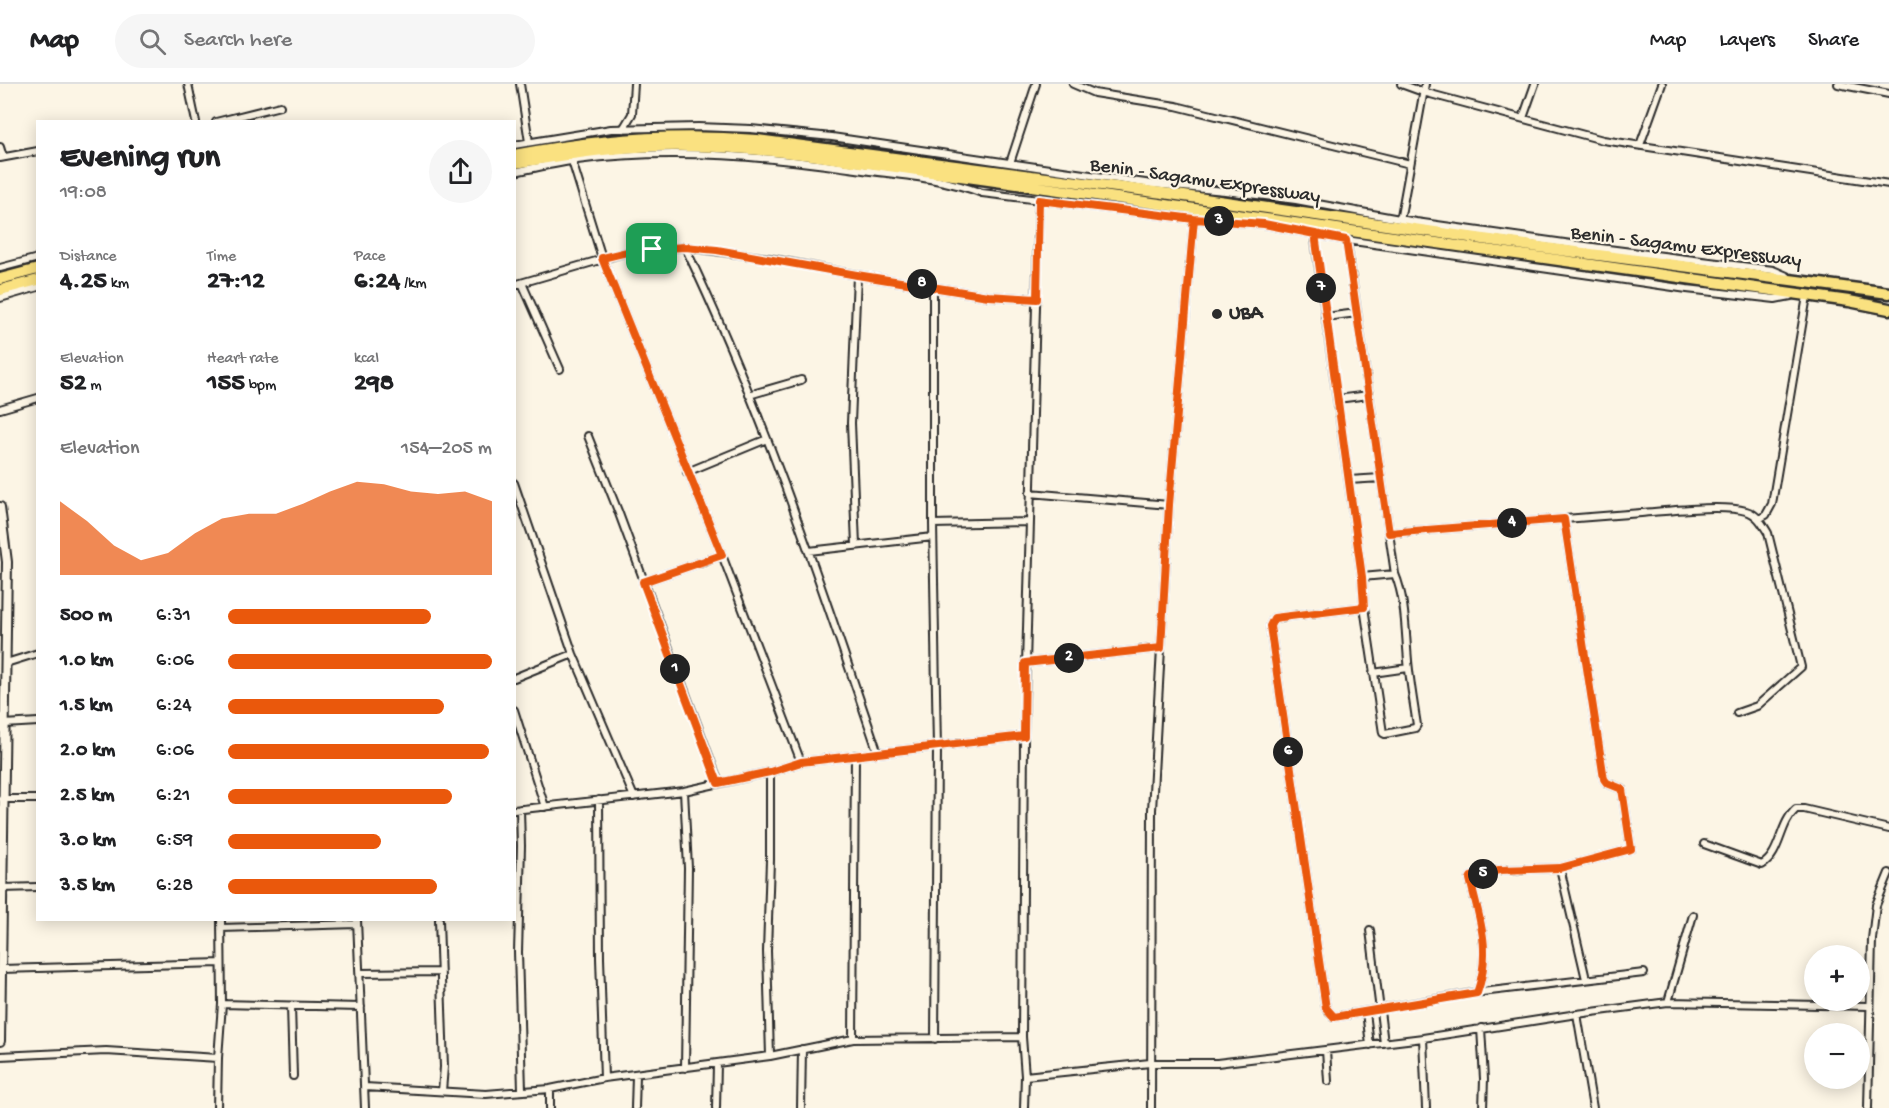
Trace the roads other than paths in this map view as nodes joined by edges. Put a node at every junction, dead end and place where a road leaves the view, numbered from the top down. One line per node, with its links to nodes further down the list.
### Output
1 (188, 84): 15 (street)
2 (520, 84): 18 (street)
3 (634, 84): 17 (street)
4 (1036, 84): 28 (street)
5 (1073, 84): 29 (street)
6 (1401, 84): 11 (street)
7 (1425, 84): 11 (street)
8 (1535, 84): 14 (street)
9 (1662, 84): 20 (street)
10 (1838, 84): 12 (street)
11 (1423, 92): 14 (street); 29 (street)
12 (1889, 94)
13 (280, 106): 16 (street)
14 (1523, 118): 20 (street)
15 (196, 120)
16 (224, 120)
17 (623, 129): 18 (street); 23 (street)
18 (529, 142): 19 (street)
19 (516, 145)
20 (1640, 145): 31 (street)
21 (0, 147): 25 (street)
22 (36, 151): 25 (street)
23 (915, 154): 24 (highway, Benin - Sagamu Expressway); 28 (street); 34 (highway, Benin - Sagamu Expressway)
24 (516, 155)
25 (2, 157)
26 (572, 161): 30 (street); 32 (street); 38 (street)
27 (516, 163): 35 (highway)
28 (1010, 163): 34 (street)
29 (1410, 164): 34 (street)
30 (516, 172)
31 (1889, 183)
32 (1039, 200): 33 (street); 52 (street)
33 (1194, 219): 35 (street); 70 (street)
34 (1400, 223): 49 (highway, Benin - Sagamu Expressway)
35 (1314, 230): 36 (highway); 55 (street)
36 (1346, 235): 50 (highway); 54 (street)
37 (685, 247): 38 (street); 42 (street); 58 (street)
38 (602, 258): 45 (street); 65 (street)
39 (36, 259): 40 (street)
40 (0, 268)
41 (36, 269): 43 (highway)
42 (857, 275): 46 (street); 78 (street)
43 (0, 279)
44 (36, 281): 48 (highway)
45 (518, 284): 56 (street)
46 (933, 286): 52 (street); 75 (street)
47 (36, 288): 51 (street)
48 (0, 290)
49 (1889, 293)
50 (1802, 295): 53 (highway); 73 (street)
51 (0, 298)
52 (1037, 299): 69 (street)
53 (1889, 309)
54 (1357, 313): 55 (street); 59 (street)
55 (1325, 317): 61 (street)
56 (560, 369)
57 (801, 380): 58 (street)
58 (750, 395): 64 (street)
59 (1369, 395): 61 (street); 66 (street)
60 (36, 399): 62 (street)
61 (1337, 399): 67 (street)
62 (0, 409)
63 (588, 436): 83 (street)
64 (767, 439): 65 (street); 79 (street)
65 (687, 472): 80 (street)
66 (1381, 478): 67 (street); 76 (street)
67 (1349, 480): 82 (street)
68 (516, 489): 87 (street)
69 (1030, 493): 70 (street); 74 (street)
70 (1169, 505): 85 (street)
71 (0, 507): 88 (street)
72 (1564, 519): 73 (street); 76 (street); 114 (street)
73 (1759, 519): 93 (street)
74 (1029, 522): 75 (street); 89 (street)
75 (933, 524): 77 (street)
76 (1389, 533): 81 (street)
77 (933, 537): 78 (street); 98 (street)
78 (856, 545): 79 (street)
79 (809, 551): 99 (street)
80 (722, 555): 83 (street); 101 (street)
81 (1395, 573): 82 (street); 90 (street)
82 (1362, 577): 84 (street)
83 (643, 582): 103 (street)
84 (1364, 607): 91 (street); 141 (street)
85 (1161, 648): 89 (street); 156 (street)
86 (36, 654): 88 (street)
87 (573, 654): 92 (street); 106 (street)
88 (6, 663): 96 (street)
89 (1025, 663): 97 (street)
90 (1408, 668): 91 (street); 91 (street)
91 (1373, 673)
92 (516, 677)
93 (1737, 713)
94 (516, 717): 110 (street)
95 (36, 722): 96 (street)
96 (4, 724): 104 (street)
97 (1024, 736): 98 (street); 144 (street)
98 (937, 748): 99 (street); 147 (street)
99 (878, 753): 100 (street)
100 (855, 754): 101 (street); 146 (street)
101 (801, 762): 102 (street)
102 (770, 772): 103 (street); 154 (street)
103 (718, 783): 105 (street)
104 (2, 784): 107 (street)
105 (684, 791): 106 (street); 158 (street)
106 (634, 797): 109 (street)
107 (2, 799): 108 (street); 117 (street)
108 (36, 799)
109 (599, 800): 110 (street); 162 (street)
110 (545, 807): 111 (street)
111 (517, 809): 166 (street)
112 (1889, 829): 113 (street)
113 (1704, 844)
114 (1560, 868): 130 (street); 133 (street)
115 (1889, 873): 131 (street)
116 (36, 887): 117 (street)
117 (2, 888): 118 (street)
118 (1, 904): 126 (street)
119 (1693, 915): 134 (street)
120 (221, 921): 123 (street)
121 (439, 921): 127 (street)
122 (357, 922): 123 (street); 128 (street)
123 (221, 928): 125 (street)
124 (1370, 930): 139 (street)
125 (221, 963): 126 (street); 135 (street)
126 (1, 969): 132 (street)
127 (440, 972): 128 (street); 167 (street)
128 (360, 973): 138 (street)
129 (1644, 973): 130 (street)
130 (1586, 979): 133 (street)
131 (1870, 984)
132 (1, 993): 148 (street)
133 (1477, 993): 139 (street)
134 (1668, 1002): 136 (street); 142 (street)
135 (222, 1004): 137 (street); 155 (street)
136 (1804, 1005)
137 (291, 1006): 138 (street); 160 (street)
138 (361, 1007): 164 (street)
139 (1380, 1010): 141 (street); 149 (street)
140 (1869, 1011): 179 (street)
141 (1366, 1012): 150 (street)
142 (1577, 1014): 143 (street); 178 (street)
143 (1481, 1028): 145 (street); 177 (street)
144 (1022, 1037): 147 (street); 161 (street)
145 (1423, 1038): 149 (street); 176 (street)
146 (853, 1039): 147 (street); 151 (street)
147 (935, 1039)
148 (0, 1041)
149 (1384, 1043): 150 (street)
150 (1370, 1045): 152 (street)
151 (802, 1049): 154 (street); 173 (street)
152 (1326, 1050): 156 (street); 163 (street)
153 (0, 1056): 155 (street)
154 (770, 1056): 157 (street)
155 (218, 1058): 168 (street)
156 (1150, 1063): 161 (street); 175 (street)
157 (717, 1064): 158 (street); 172 (street)
158 (685, 1068): 159 (street)
159 (636, 1075): 162 (street); 171 (street)
160 (293, 1076)
161 (1025, 1076): 174 (street)
162 (604, 1078): 165 (street)
163 (1328, 1081)
164 (365, 1087): 167 (street); 169 (street)
165 (550, 1089): 166 (street); 170 (street)
166 (522, 1090): 167 (street)
167 (442, 1091)
168 (217, 1108)
169 (365, 1108)
170 (550, 1108)
171 (636, 1108)
172 (716, 1108)
173 (801, 1108)
174 (1024, 1108)
175 (1151, 1108)
176 (1426, 1108)
177 (1483, 1108)
178 (1593, 1108)
179 (1868, 1108)

